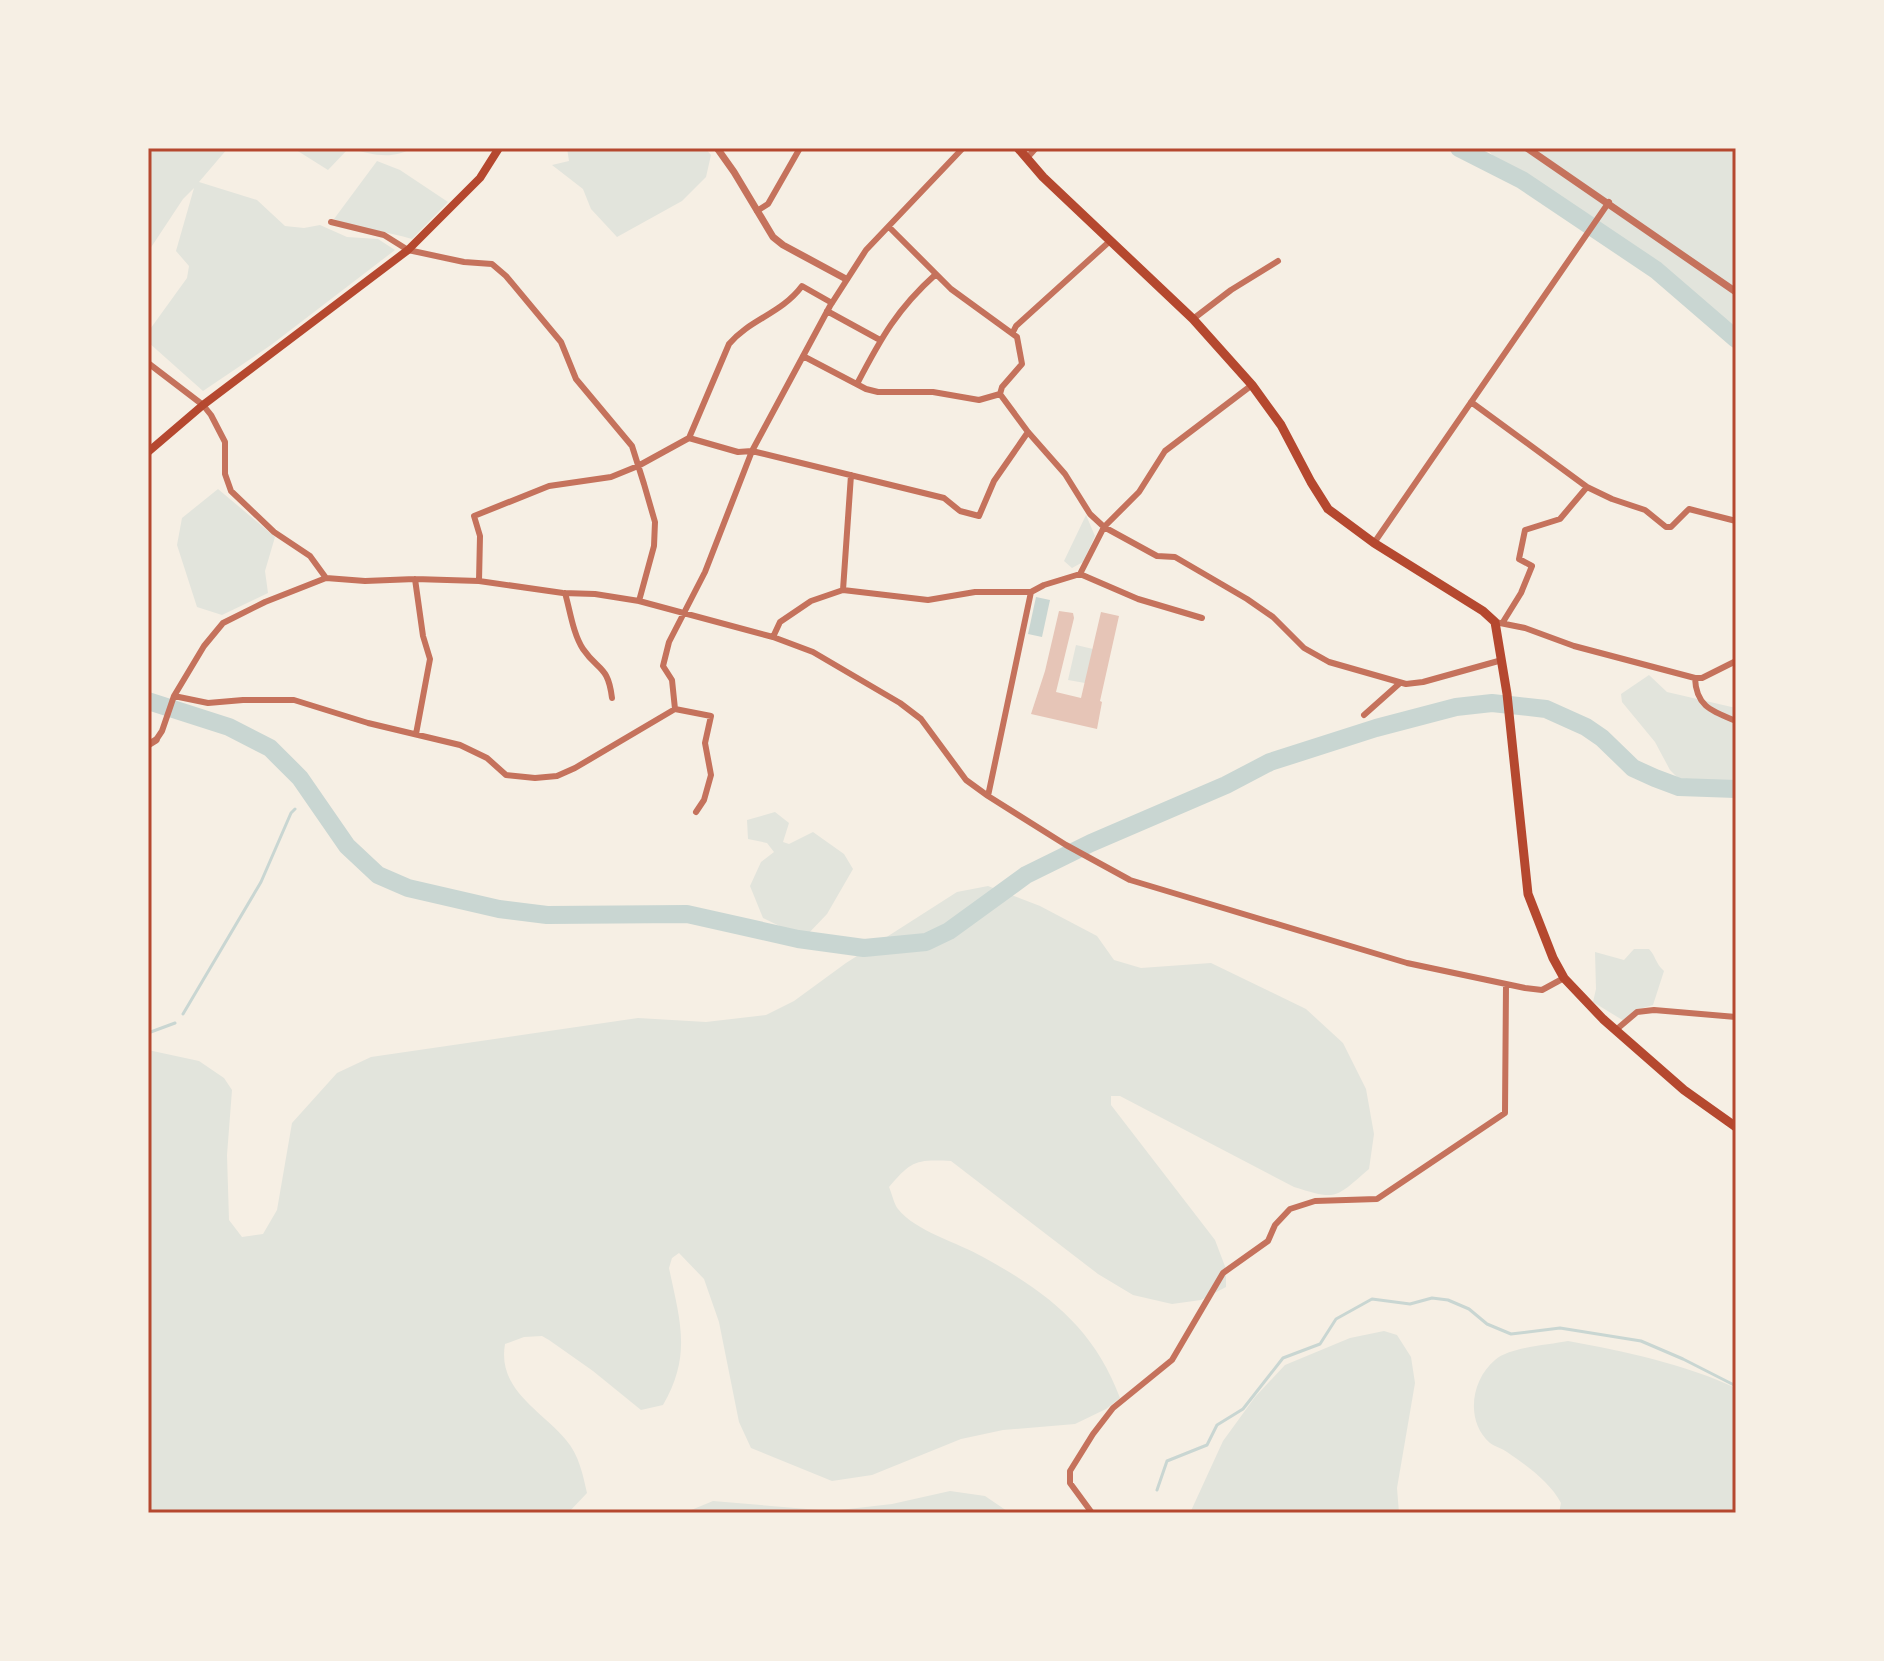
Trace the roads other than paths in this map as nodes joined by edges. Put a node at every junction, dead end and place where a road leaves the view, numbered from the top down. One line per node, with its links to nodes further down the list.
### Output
1 (499, 148): 14 (main road)
2 (717, 148): 10 (street)
3 (800, 148): 10 (street)
4 (963, 148): 12 (street)
5 (1018, 148): 8 (main road)
6 (1036, 148): 8 (street)
7 (1527, 148): 9 (street)
8 (1027, 158): 13 (main road)
9 (1609, 202): 18 (street); 29 (street)
10 (757, 211): 17 (street)
11 (331, 222): 14 (street)
12 (889, 227): 16 (street); 17 (street)
13 (1110, 241): 21 (main road); 22 (street)
14 (408, 250): 30 (main road); 35 (street)
15 (1278, 261): 21 (street)
16 (936, 274): 22 (street); 23 (street)
17 (846, 279): 19 (street)
18 (1736, 292)
19 (832, 303): 20 (street); 32 (street)
20 (827, 311): 23 (street); 24 (street)
21 (1193, 319): 27 (main road)
22 (1013, 332): 28 (street)
23 (880, 340): 26 (street)
24 (803, 356): 26 (street); 33 (street)
25 (148, 363): 30 (street)
26 (857, 384): 28 (street)
27 (1252, 385): 39 (street); 40 (main road)
28 (1000, 394): 31 (street)
29 (1471, 402): 37 (street); 40 (street)
30 (203, 405): 34 (main road); 42 (street)
31 (1028, 432): 36 (street); 39 (street)
32 (689, 438): 33 (street); 35 (street)
33 (752, 451): 36 (street); 49 (street)
34 (148, 452)
35 (638, 466): 44 (street); 48 (street)
36 (851, 475): 45 (street)
37 (1587, 487): 38 (street); 51 (street)
38 (1736, 521)
39 (1104, 527): 41 (street); 56 (street)
40 (1374, 543): 51 (main road)
41 (1080, 574): 46 (street); 50 (street)
42 (326, 578): 43 (street); 57 (street)
43 (415, 579): 44 (street); 62 (street)
44 (479, 581): 47 (street)
45 (843, 590): 46 (street); 52 (street)
46 (1031, 592): 65 (street)
47 (565, 593): 48 (street); 58 (street)
48 (639, 601): 49 (street)
49 (684, 614): 52 (street); 59 (street)
50 (1202, 618)
51 (1499, 622): 53 (main road); 55 (street)
52 (773, 637): 65 (street)
53 (1502, 660): 56 (street); 67 (main road)
54 (1736, 661): 55 (street)
55 (1695, 678): 61 (street)
56 (1400, 683): 60 (street)
57 (174, 698): 62 (street); 63 (street)
58 (612, 698)
59 (675, 709): 62 (street); 66 (street)
60 (1364, 715)
61 (1736, 721)
62 (416, 734)
63 (156, 740): 64 (street)
64 (148, 745)
65 (988, 796): 68 (street)
66 (696, 812)
67 (1564, 978): 68 (street); 70 (main road)
68 (1506, 985): 72 (street)
69 (1736, 1017): 70 (street)
70 (1617, 1029): 71 (main road)
71 (1736, 1127)
72 (1092, 1513)

